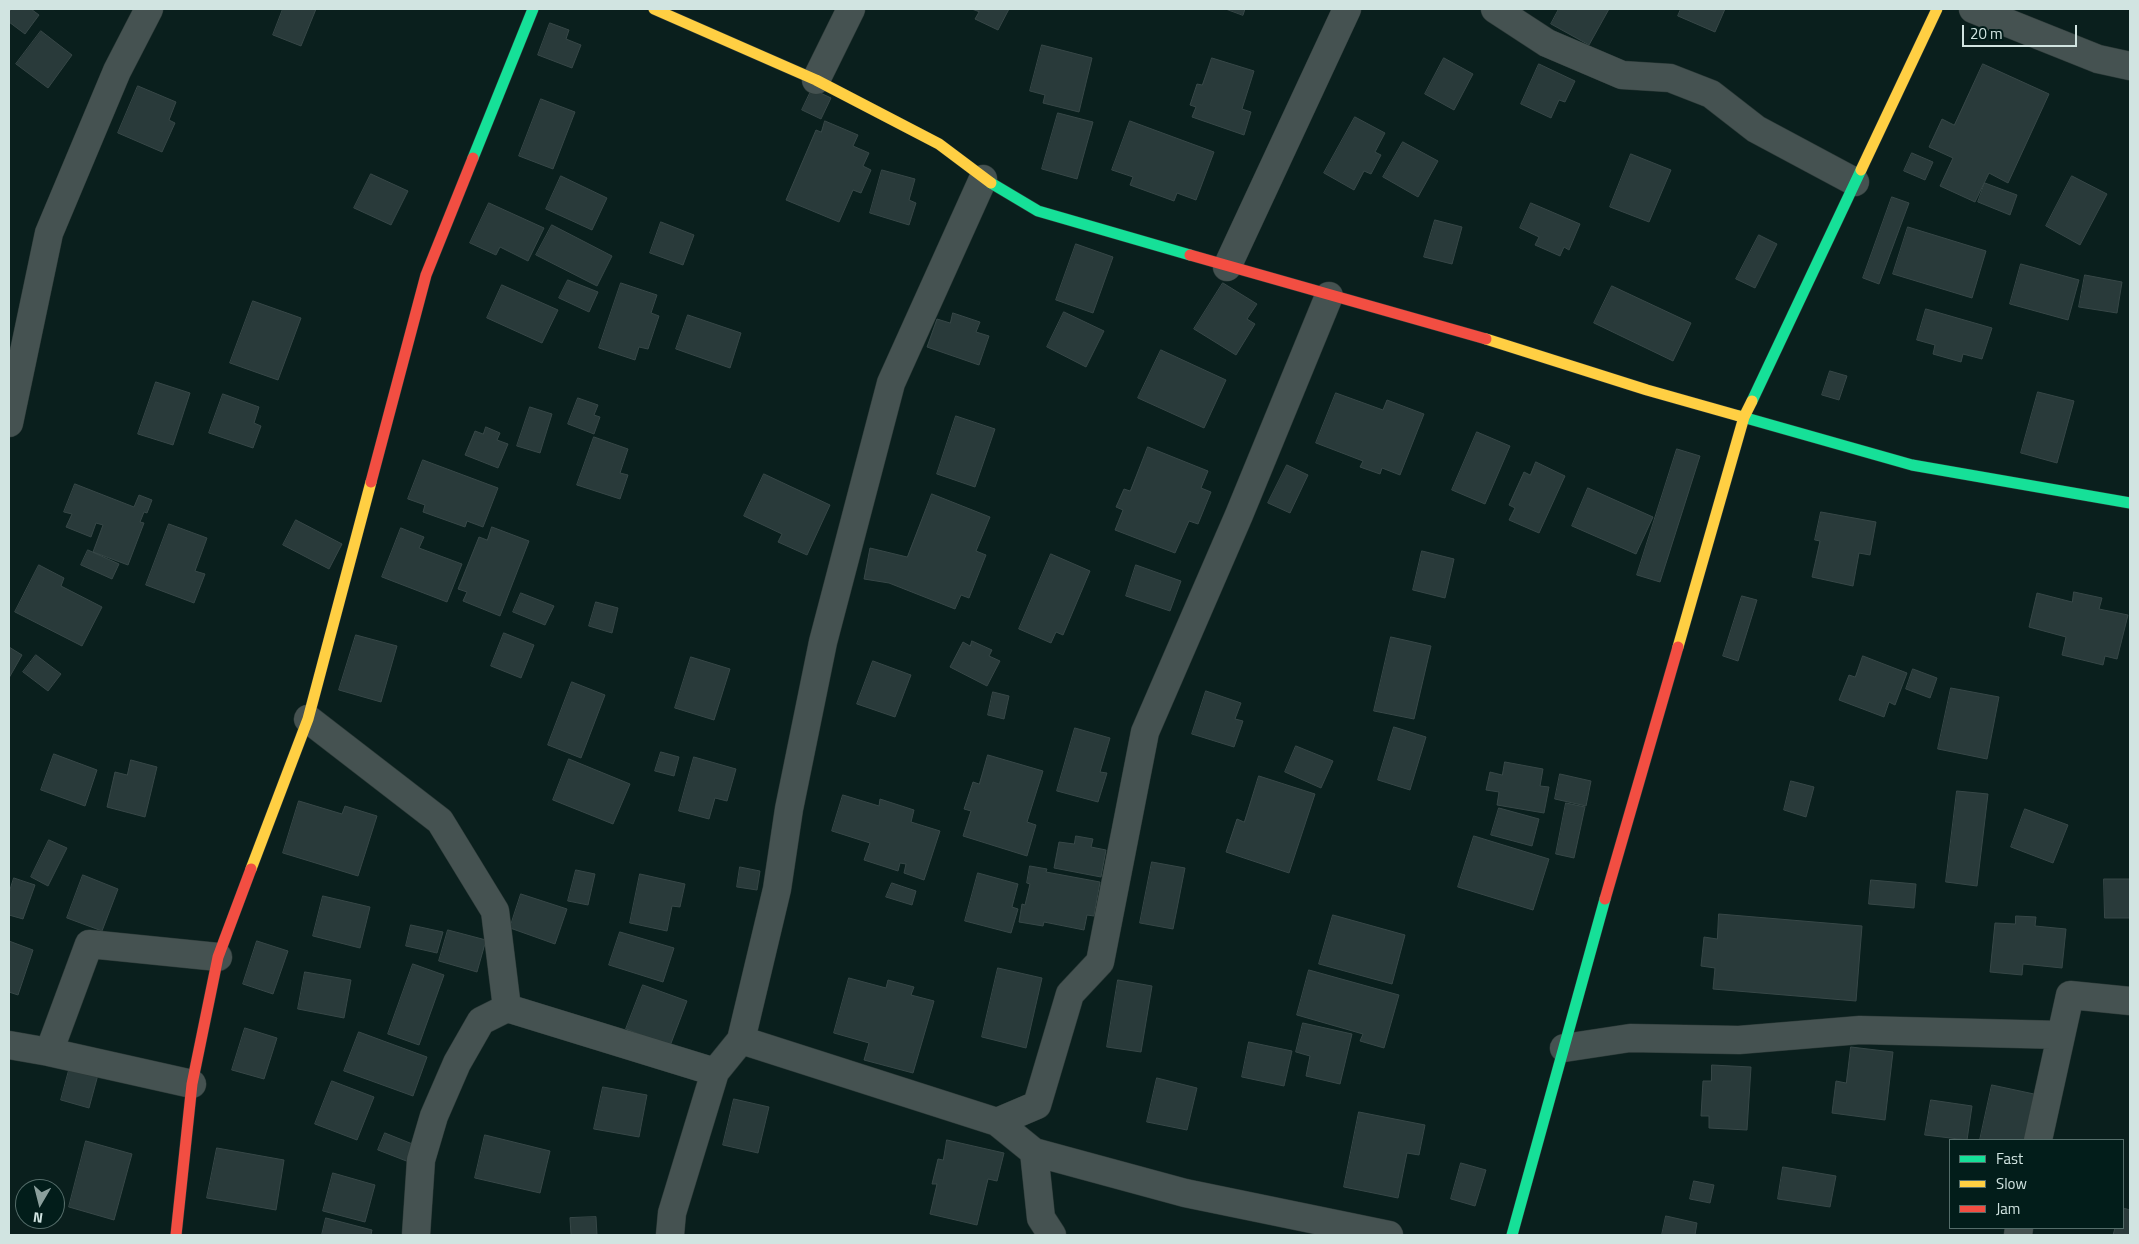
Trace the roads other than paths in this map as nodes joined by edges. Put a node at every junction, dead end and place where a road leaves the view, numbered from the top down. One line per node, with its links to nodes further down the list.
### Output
1 (149, 9): 16 (street)
2 (533, 9): 18 (street)
3 (654, 9): 10 (street)
4 (850, 9): 10 (street)
5 (1348, 9): 13 (street)
6 (1495, 9): 12 (street)
7 (1937, 9): 12 (street)
8 (1973, 9): 9 (street)
9 (2130, 66)
10 (816, 80): 11 (street)
11 (984, 179): 13 (street); 23 (street)
12 (1855, 182): 15 (street)
13 (1227, 267): 14 (street)
14 (1330, 296): 15 (street); 29 (street)
15 (1744, 417): 17 (street); 25 (street)
16 (9, 423)
17 (2130, 504)
18 (308, 719): 19 (street); 21 (street)
19 (218, 957): 26 (street); 28 (street)
20 (2130, 1001): 22 (street)
21 (507, 1008): 27 (street); 33 (street)
22 (2061, 1035): 25 (street); 30 (street)
23 (741, 1040): 27 (street); 29 (street)
24 (9, 1045): 26 (street)
25 (1564, 1048): 37 (street)
26 (49, 1052): 28 (street)
27 (716, 1072): 34 (street)
28 (192, 1084): 32 (street)
29 (997, 1122): 31 (street)
30 (2038, 1139)
31 (1034, 1152): 35 (street); 36 (street)
32 (176, 1235)
33 (416, 1235)
34 (670, 1235)
35 (1052, 1235)
36 (1389, 1235)
37 (1512, 1235)

